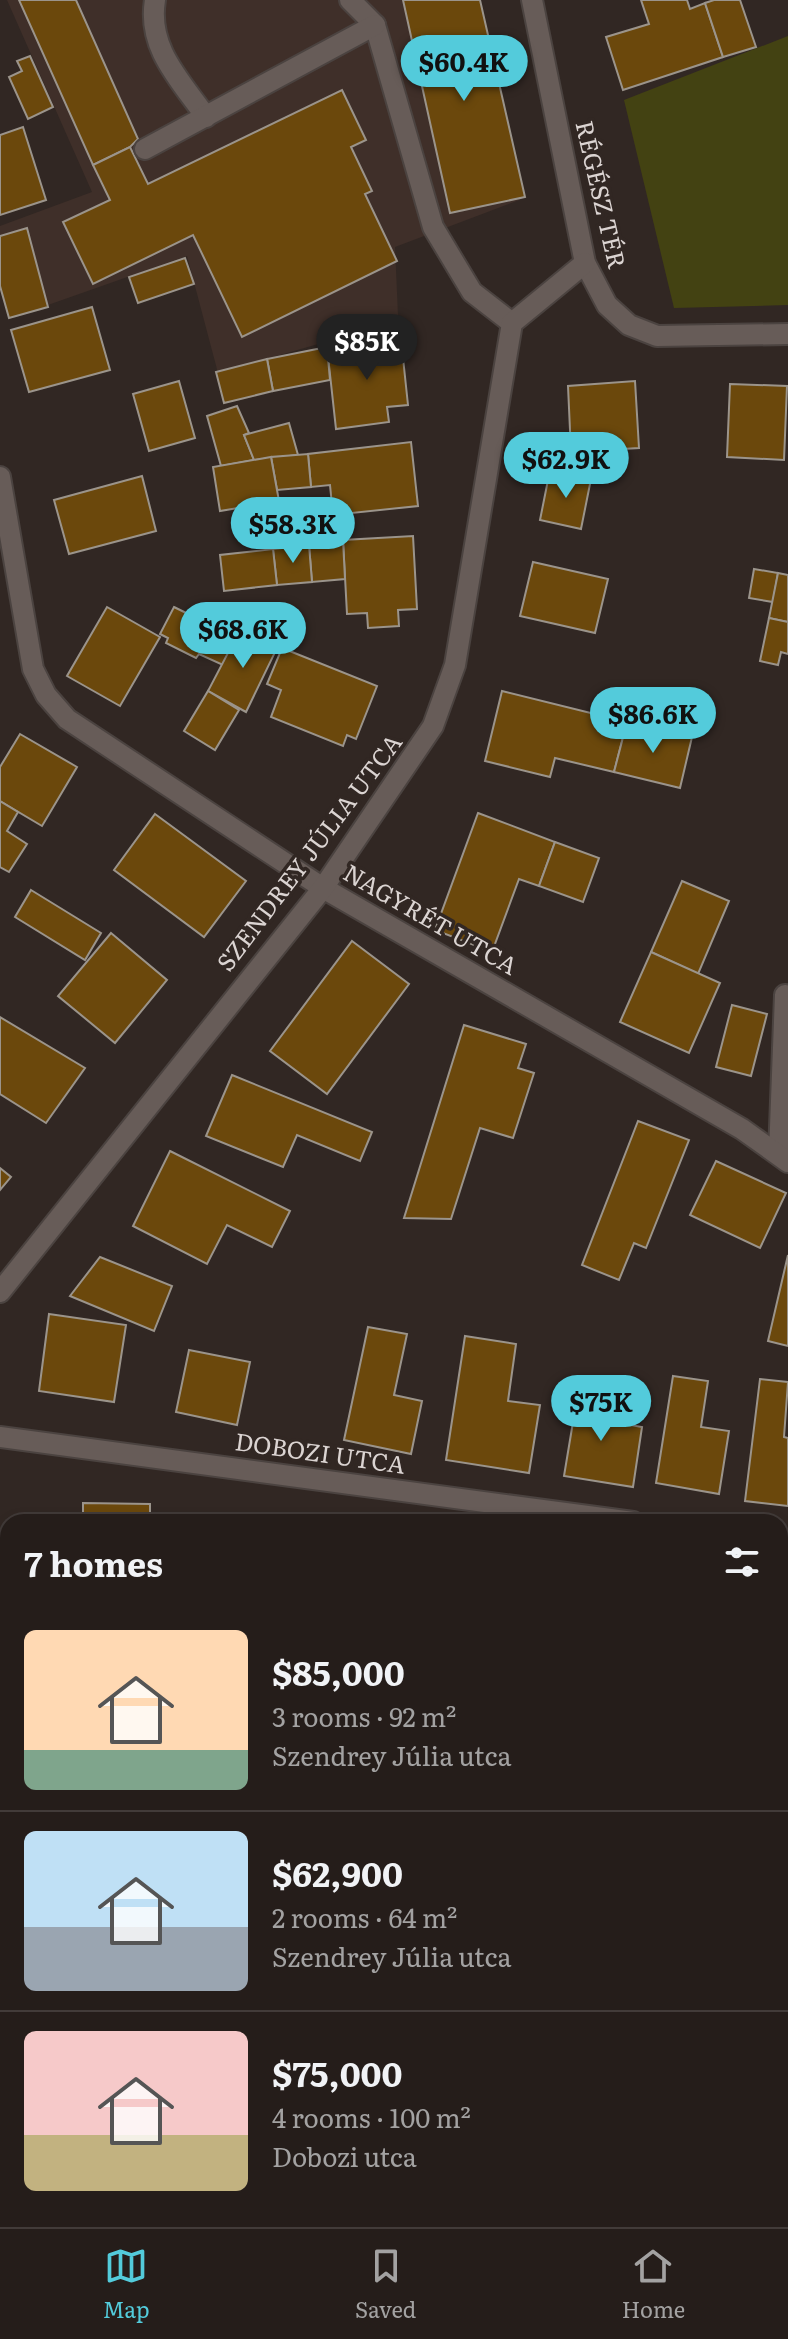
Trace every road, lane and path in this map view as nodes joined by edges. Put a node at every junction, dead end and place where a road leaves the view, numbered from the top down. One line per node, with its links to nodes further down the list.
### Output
1 (155, 0): 5 (street)
2 (350, 0): 4 (street)
3 (532, 0): 7 (street, RÉGÉSZ TÉR)
4 (375, 25): 5 (street); 8 (street)
5 (206, 117): 6 (street)
6 (145, 149)
7 (585, 263): 8 (street); 9 (street, RÉGÉSZ TÉR)
8 (512, 323): 11 (street, SZENDREY JÚLIA UTCA)
9 (788, 334)
10 (0, 477): 11 (street, NAGYRÉT UTCA)
11 (323, 888): 13 (street, NAGYRÉT UTCA); 14 (street, SZENDREY JÚLIA UTCA)
12 (785, 995): 13 (street)
13 (783, 1158)
14 (0, 1292)
15 (0, 1437): 16 (street, DOBOZI UTCA)
16 (573, 1514)

